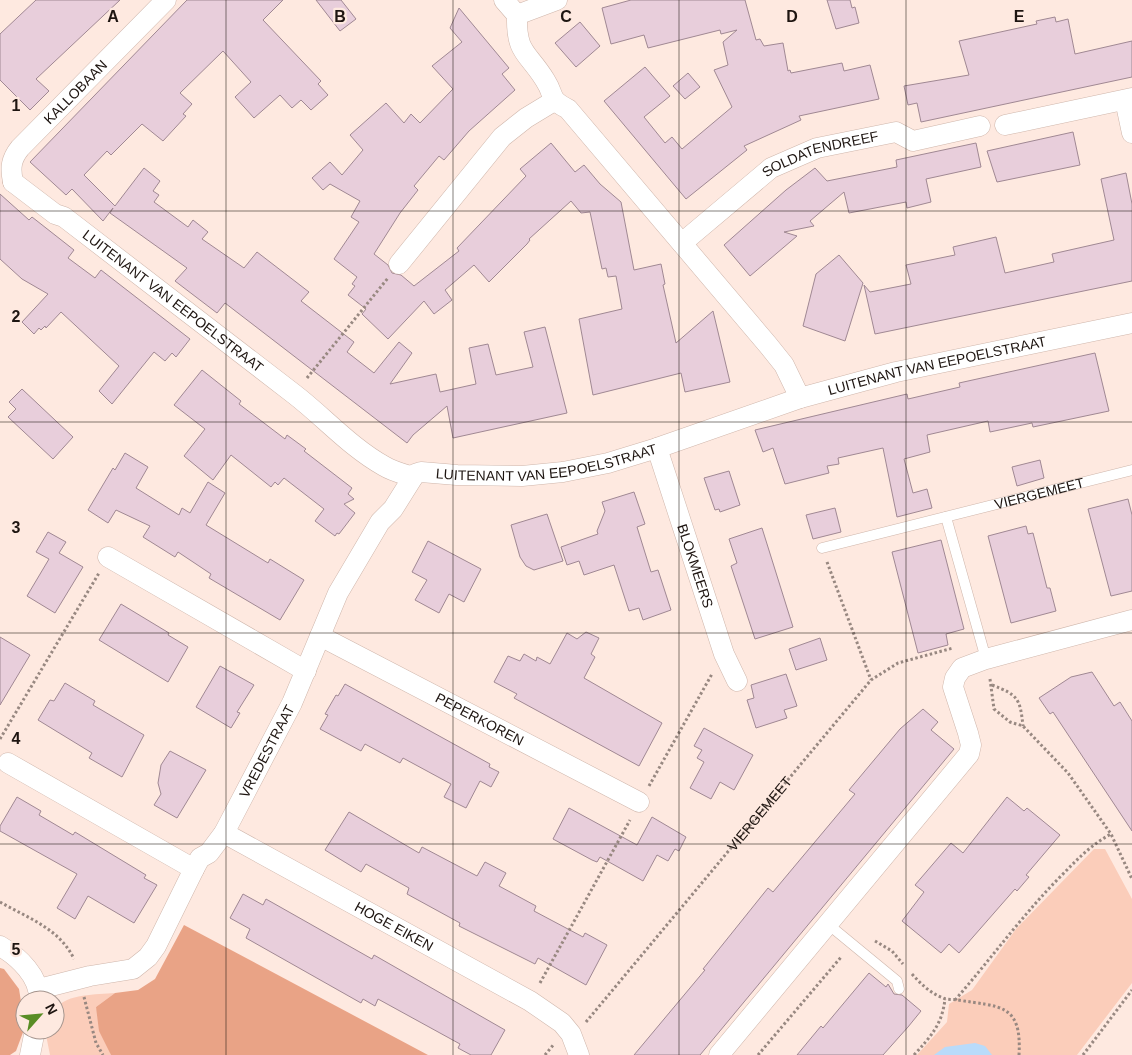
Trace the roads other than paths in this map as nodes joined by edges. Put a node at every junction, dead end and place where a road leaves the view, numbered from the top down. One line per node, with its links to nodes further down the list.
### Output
1 (166, 0): 9 (street, KALLOBAAN)
2 (557, 0): 3 (street)
3 (510, 7): 5 (street)
4 (1128, 99): 6 (street); 8 (street)
5 (554, 102): 10 (street); 11 (street)
6 (1005, 125)
7 (980, 126): 10 (street, SOLDATENDREEF)
8 (1132, 133)
9 (6, 182): 16 (street, LUITENANT VAN EEPOELSTRAAT)
10 (682, 243): 13 (street)
11 (399, 264)
12 (1132, 323): 13 (street, LUITENANT VAN EEPOELSTRAAT)
13 (800, 398): 14 (street, LUITENANT VAN EEPOELSTRAAT)
14 (657, 448): 16 (street, LUITENANT VAN EEPOELSTRAAT); 24 (street, BLOKMEERS)
15 (1132, 470): 17 (lane, VIERGEMEET)
16 (412, 477): 21 (street, VREDESTRAAT)
17 (946, 517): 18 (lane, VIERGEMEET); 22 (lane)
18 (822, 548)
19 (108, 557): 23 (street)
20 (1132, 620): 22 (street)
21 (320, 636): 23 (street, VREDESTRAAT); 26 (street, PEPERKOREN)
22 (983, 650): 29 (street)
23 (306, 671): 27 (street, VREDESTRAAT)
24 (737, 681)
25 (8, 764): 28 (street)
26 (640, 802)
27 (224, 833): 28 (street, VREDESTRAAT); 36 (street, HOGE EIKEN)
28 (194, 869): 33 (street, VREDESTRAAT)
29 (829, 925): 31 (lane); 37 (street)
30 (0, 946): 32 (street)
31 (899, 989)
32 (37, 990)
33 (50, 990)
34 (33, 1040): 35 (street)
35 (30, 1055)
36 (577, 1055)
37 (719, 1055)

